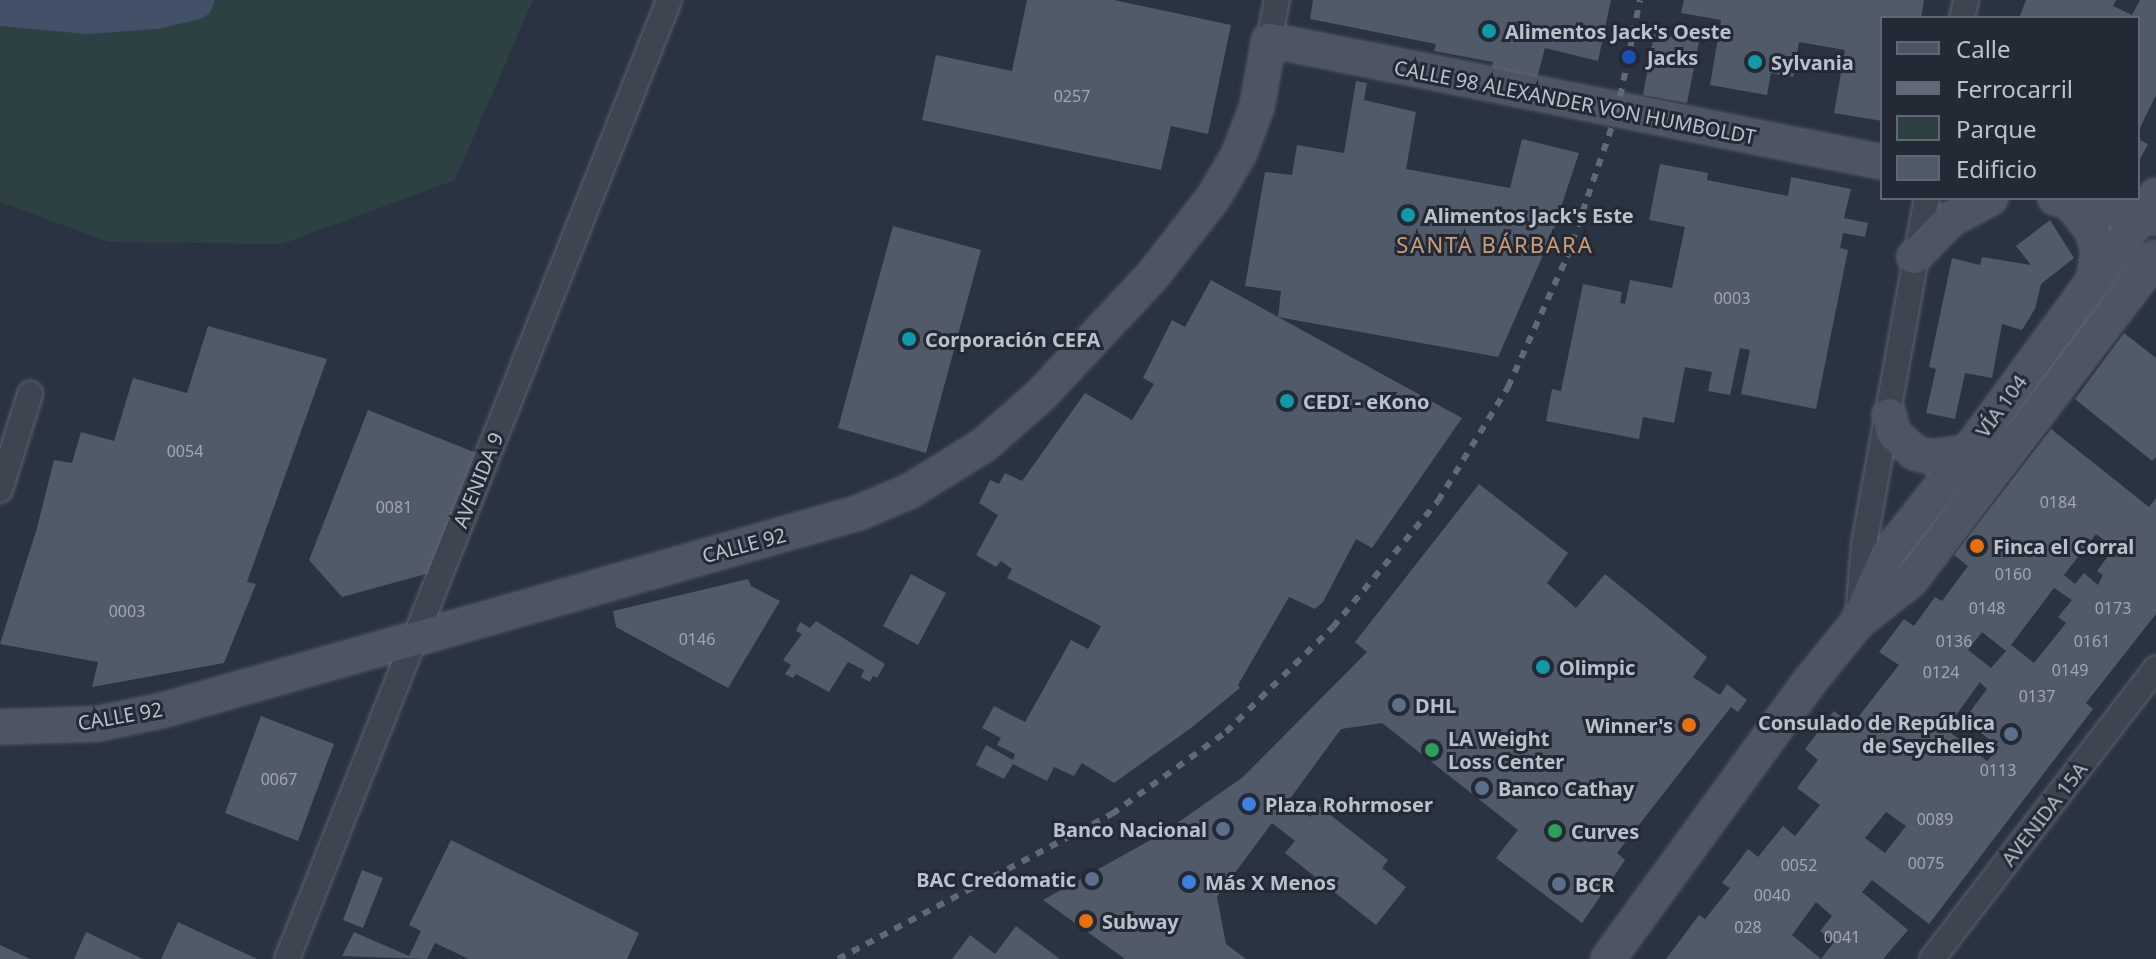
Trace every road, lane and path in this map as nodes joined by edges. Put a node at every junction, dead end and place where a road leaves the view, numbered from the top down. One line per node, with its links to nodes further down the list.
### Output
1 (669, 0): 18 (street, AVENIDA 9)
2 (1277, 0): 3 (street)
3 (1269, 40): 4 (street, CALLE 98 ALEXANDER VON HUMBOLDT); 18 (street, CALLE 92)
4 (1880, 162)
5 (1927, 200): 10 (street)
6 (1987, 200): 10 (street)
7 (2063, 200): 12 (street)
8 (2071, 200): 9 (street)
9 (2151, 209): 12 (street, VÍA 104)
10 (1914, 257): 14 (street)
11 (2156, 257): 17 (street, VÍA 104)
12 (2094, 278): 15 (street, VÍA 104)
13 (30, 394): 16 (street)
14 (1889, 415): 15 (street); 17 (street)
15 (1968, 452): 17 (street, VÍA 104)
16 (0, 490)
17 (1857, 623): 22 (street, VÍA 104)
18 (416, 636): 20 (street, CALLE 92); 21 (street, AVENIDA 9)
19 (2155, 671): 23 (street, AVENIDA 15A)
20 (0, 727)
21 (287, 959)
22 (1608, 959)
23 (1932, 959)

